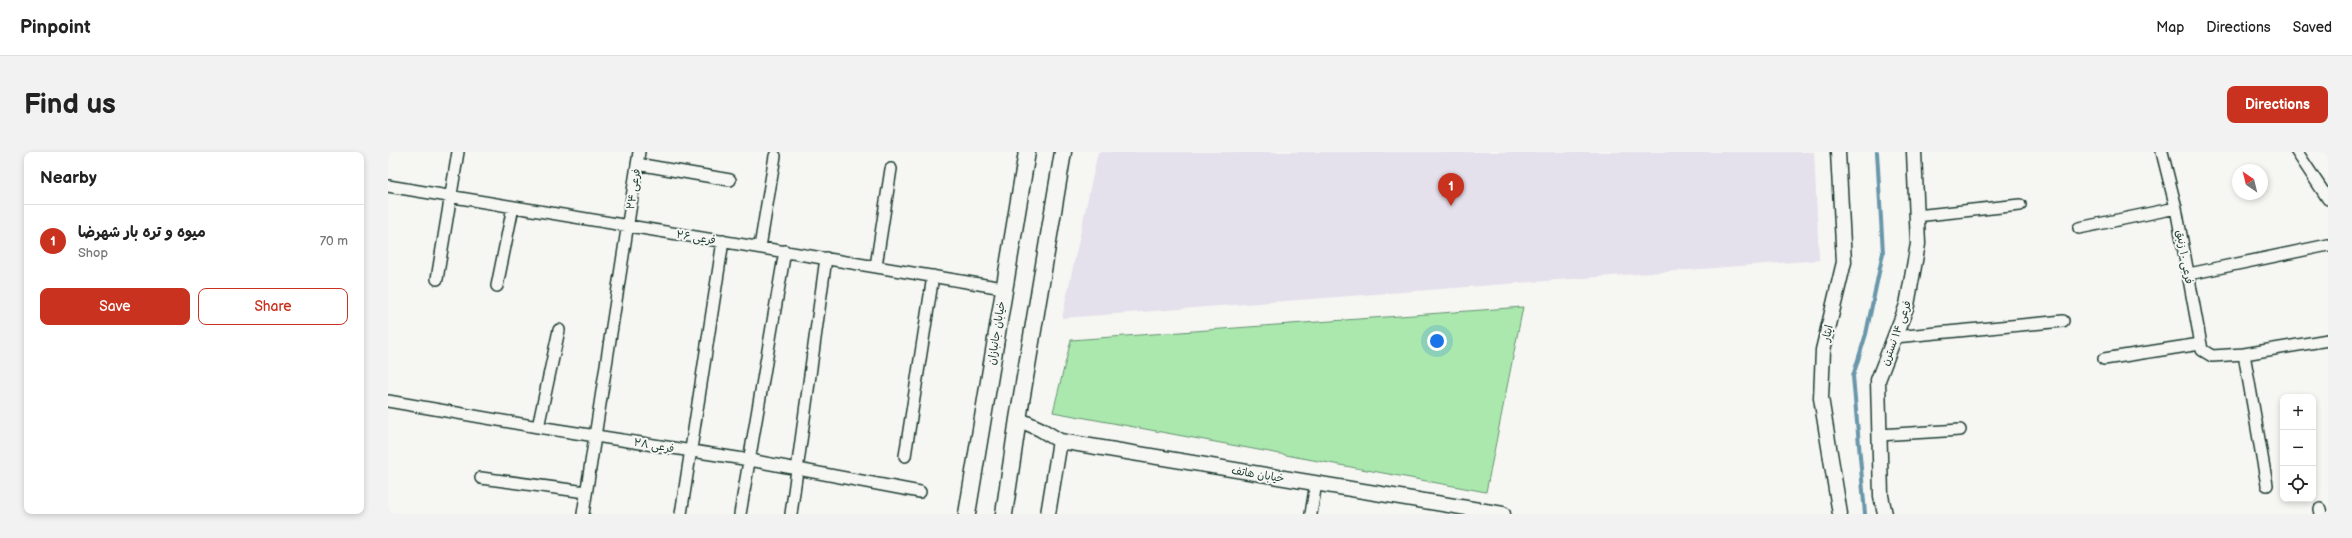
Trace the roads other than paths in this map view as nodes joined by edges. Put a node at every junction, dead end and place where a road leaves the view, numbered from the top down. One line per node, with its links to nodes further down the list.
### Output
1 (458, 152): 14 (street)
2 (639, 152): 10 (street, فرعی ۲۴)
3 (1027, 152): 32 (main road, خیابان جانبازان)
4 (1063, 152): 41 (main road)
5 (1838, 152): 65 (street, ایثار)
6 (1914, 152): 19 (street, فرعی ۱۴ نسترن)
7 (2162, 152): 18 (street, فرعی ۱۰ زنبق)
8 (2297, 152): 15 (street)
9 (776, 156): 24 (street)
10 (637, 164): 12 (street); 20 (street, فرعی ۲۴)
11 (891, 169): 27 (street)
12 (730, 180)
13 (388, 186): 14 (street, فرعی ۲۶)
14 (452, 196): 17 (street, فرعی ۲۶); 30 (street)
15 (2328, 199)
16 (2020, 206): 19 (street)
17 (513, 207): 20 (street, فرعی ۲۶); 31 (street)
18 (2176, 208): 21 (street); 28 (street, فرعی ۱۰ زنبق)
19 (1916, 216): 35 (street, فرعی ۱۴ نسترن)
20 (627, 225): 22 (street, فرعی ۲۶); 44 (street, فرعی ۲۴)
21 (2079, 228)
22 (723, 241): 24 (street, فرعی ۲۶); 47 (street)
23 (2328, 245): 28 (street)
24 (760, 247): 25 (street, فرعی ۲۶)
25 (785, 251): 26 (street, فرعی ۲۶); 49 (street)
26 (826, 258): 27 (street, فرعی ۲۶); 50 (street)
27 (876, 266): 29 (street, فرعی ۲۶)
28 (2189, 274): 37 (street, فرعی ۱۰ زنبق)
29 (933, 276): 32 (street, فرعی ۲۶); 48 (street)
30 (437, 279)
31 (497, 286)
32 (1003, 288): 60 (main road, خیابان جانبازان)
33 (2063, 322): 35 (street)
34 (559, 330): 42 (street)
35 (1895, 337): 45 (street, فرعی ۱۴ نسترن)
36 (2328, 340): 38 (street)
37 (2200, 344): 38 (street); 39 (street)
38 (2244, 354): 53 (street)
39 (2104, 359)
40 (388, 401): 42 (street, فرعی ۲۸)
41 (1018, 419): 46 (street, خیابان هاتف); 61 (main road)
42 (538, 427): 44 (street, فرعی ۲۸)
43 (1960, 430): 45 (street)
44 (596, 435): 47 (street, فرعی ۲۸); 54 (street, فرعی ۲۴)
45 (1879, 435): 66 (street, فرعی ۱۴ نسترن)
46 (1060, 441): 52 (street, خیابان هاتف); 62 (street)
47 (690, 452): 49 (street, فرعی ۲۸); 57 (street)
48 (905, 456)
49 (750, 460): 50 (street, فرعی ۲۸); 58 (street)
50 (797, 469): 55 (street, فرعی ۲۸); 59 (street)
51 (481, 478): 54 (street)
52 (1316, 483): 63 (street); 64 (street, خیابان هاتف)
53 (2267, 484)
54 (586, 492): 56 (street, فرعی ۲۴)
55 (920, 492)
56 (583, 514)
57 (681, 514)
58 (740, 514)
59 (791, 514)
60 (968, 514)
61 (1004, 514)
62 (1048, 514)
63 (1311, 514)
64 (1503, 514)
65 (1840, 514)
66 (1885, 514)

